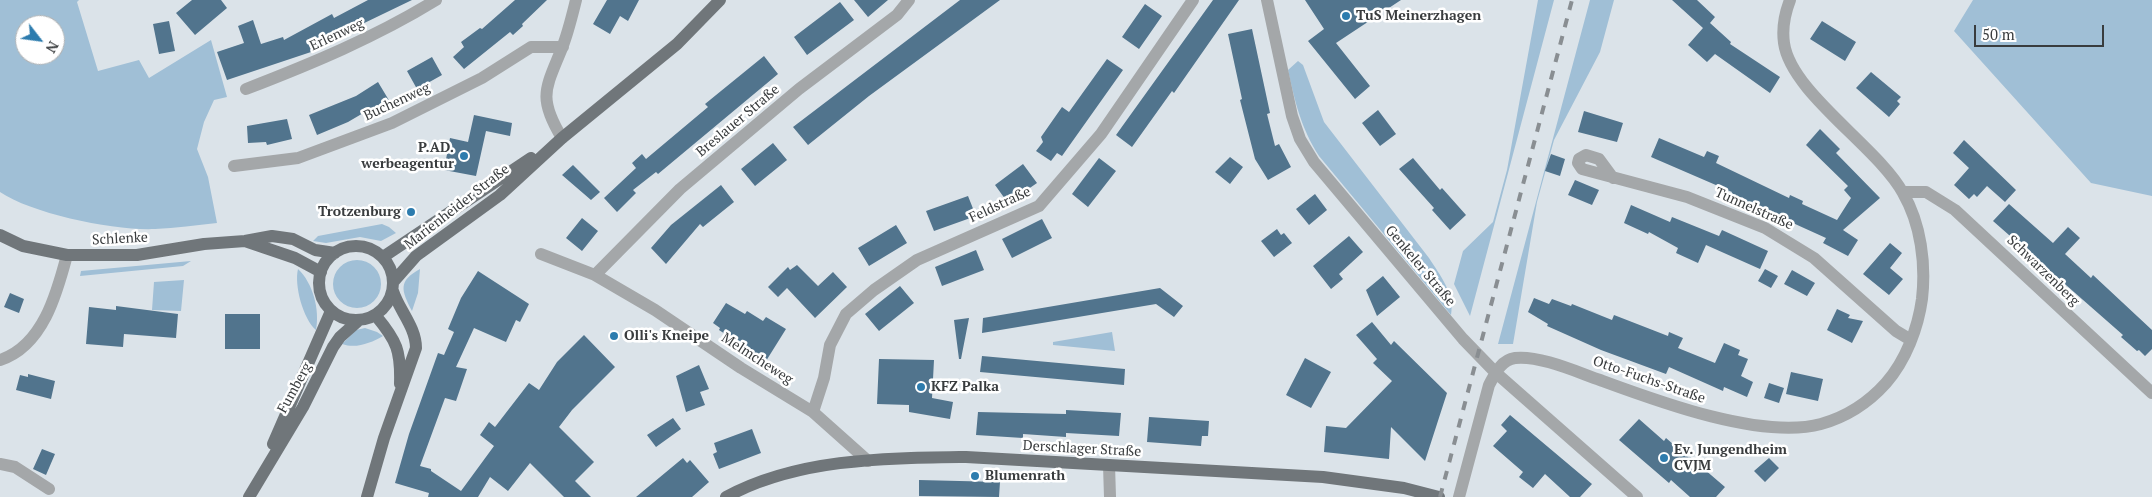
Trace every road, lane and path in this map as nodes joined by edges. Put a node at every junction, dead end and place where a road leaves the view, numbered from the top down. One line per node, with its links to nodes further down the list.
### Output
1 (436, 0): 9 (street, Erlenweg)
2 (576, 0): 8 (street)
3 (720, 0): 10 (main road, Marienheider Straße)
4 (909, 0): 21 (street, Breslauer Straße)
5 (1193, 0): 31 (street, Feldstraße)
6 (1267, 0): 28 (street, Genkeler Straße)
7 (1790, 0): 13 (street, Otto-Fuchs-Straße)
8 (563, 47): 10 (street); 11 (street, Buchenweg)
9 (246, 89)
10 (562, 138): 19 (main road, Marienheider Straße); 22 (main road, Marienheider Straße)
11 (234, 166)
12 (1613, 178): 26 (street, Tunnelstraße)
13 (1903, 192): 26 (street, Otto-Fuchs-Straße); 29 (street, Schwarzenberg)
14 (0, 235): 18 (main road, Schlenke)
15 (245, 242): 16 (main road, Schlenke); 18 (main road, Schlenke); 20 (main road, Schlenke)
16 (335, 253): 19 (main road); 20 (main road)
17 (541, 254): 21 (street, Melmcheweg)
18 (67, 255): 27 (street)
19 (383, 256): 22 (main road)
20 (320, 272): 23 (main road)
21 (595, 275): 31 (street, Melmcheweg)
22 (394, 286): 24 (main road); 30 (main road)
23 (331, 311): 25 (main road); 35 (main road, Fumberg)
24 (376, 316): 25 (main road); 30 (main road)
25 (358, 321): 35 (main road, Fumberg)
26 (1911, 340): 28 (street, Otto-Fuchs-Straße)
27 (0, 360)
28 (1496, 372): 42 (street); 43 (street, Genkeler Straße)
29 (2152, 393)
30 (400, 394): 38 (main road)
31 (813, 412): 32 (street, Melmcheweg)
32 (868, 461): 34 (main road, Derschlager Straße); 39 (main road, Derschlager Straße)
33 (0, 464): 36 (street)
34 (1109, 465): 40 (street); 41 (main road, Derschlager Straße)
35 (262, 472): 37 (main road, Fumberg)
36 (49, 489)
37 (249, 497)
38 (367, 497)
39 (726, 497)
40 (1110, 497)
41 (1439, 497)
42 (1459, 497)
43 (1637, 497)

